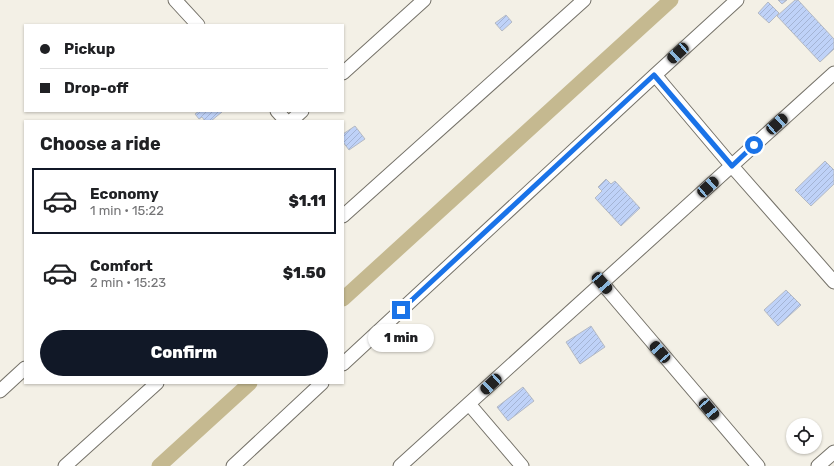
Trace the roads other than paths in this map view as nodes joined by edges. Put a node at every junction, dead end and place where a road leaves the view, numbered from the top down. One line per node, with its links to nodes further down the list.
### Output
1 (175, 0): 5 (street)
2 (424, 0): 7 (street)
3 (584, 0): 14 (street)
4 (737, 0): 8 (street)
5 (197, 24)
6 (834, 72): 13 (street)
7 (344, 73)
8 (654, 75): 13 (street); 17 (street)
9 (278, 112): 11 (street)
10 (301, 112): 12 (street)
11 (285, 120)
12 (292, 120)
13 (732, 166): 15 (street); 16 (street)
14 (344, 215)
15 (834, 282)
16 (602, 283): 22 (street); 28 (street)
17 (344, 363)
18 (24, 369): 21 (street)
19 (156, 384): 24 (street)
20 (321, 384): 25 (street)
21 (0, 391)
22 (469, 404): 26 (street); 27 (street)
23 (834, 452): 29 (street)
24 (65, 466)
25 (233, 466)
26 (400, 466)
27 (522, 466)
28 (758, 466)
29 (818, 466)

